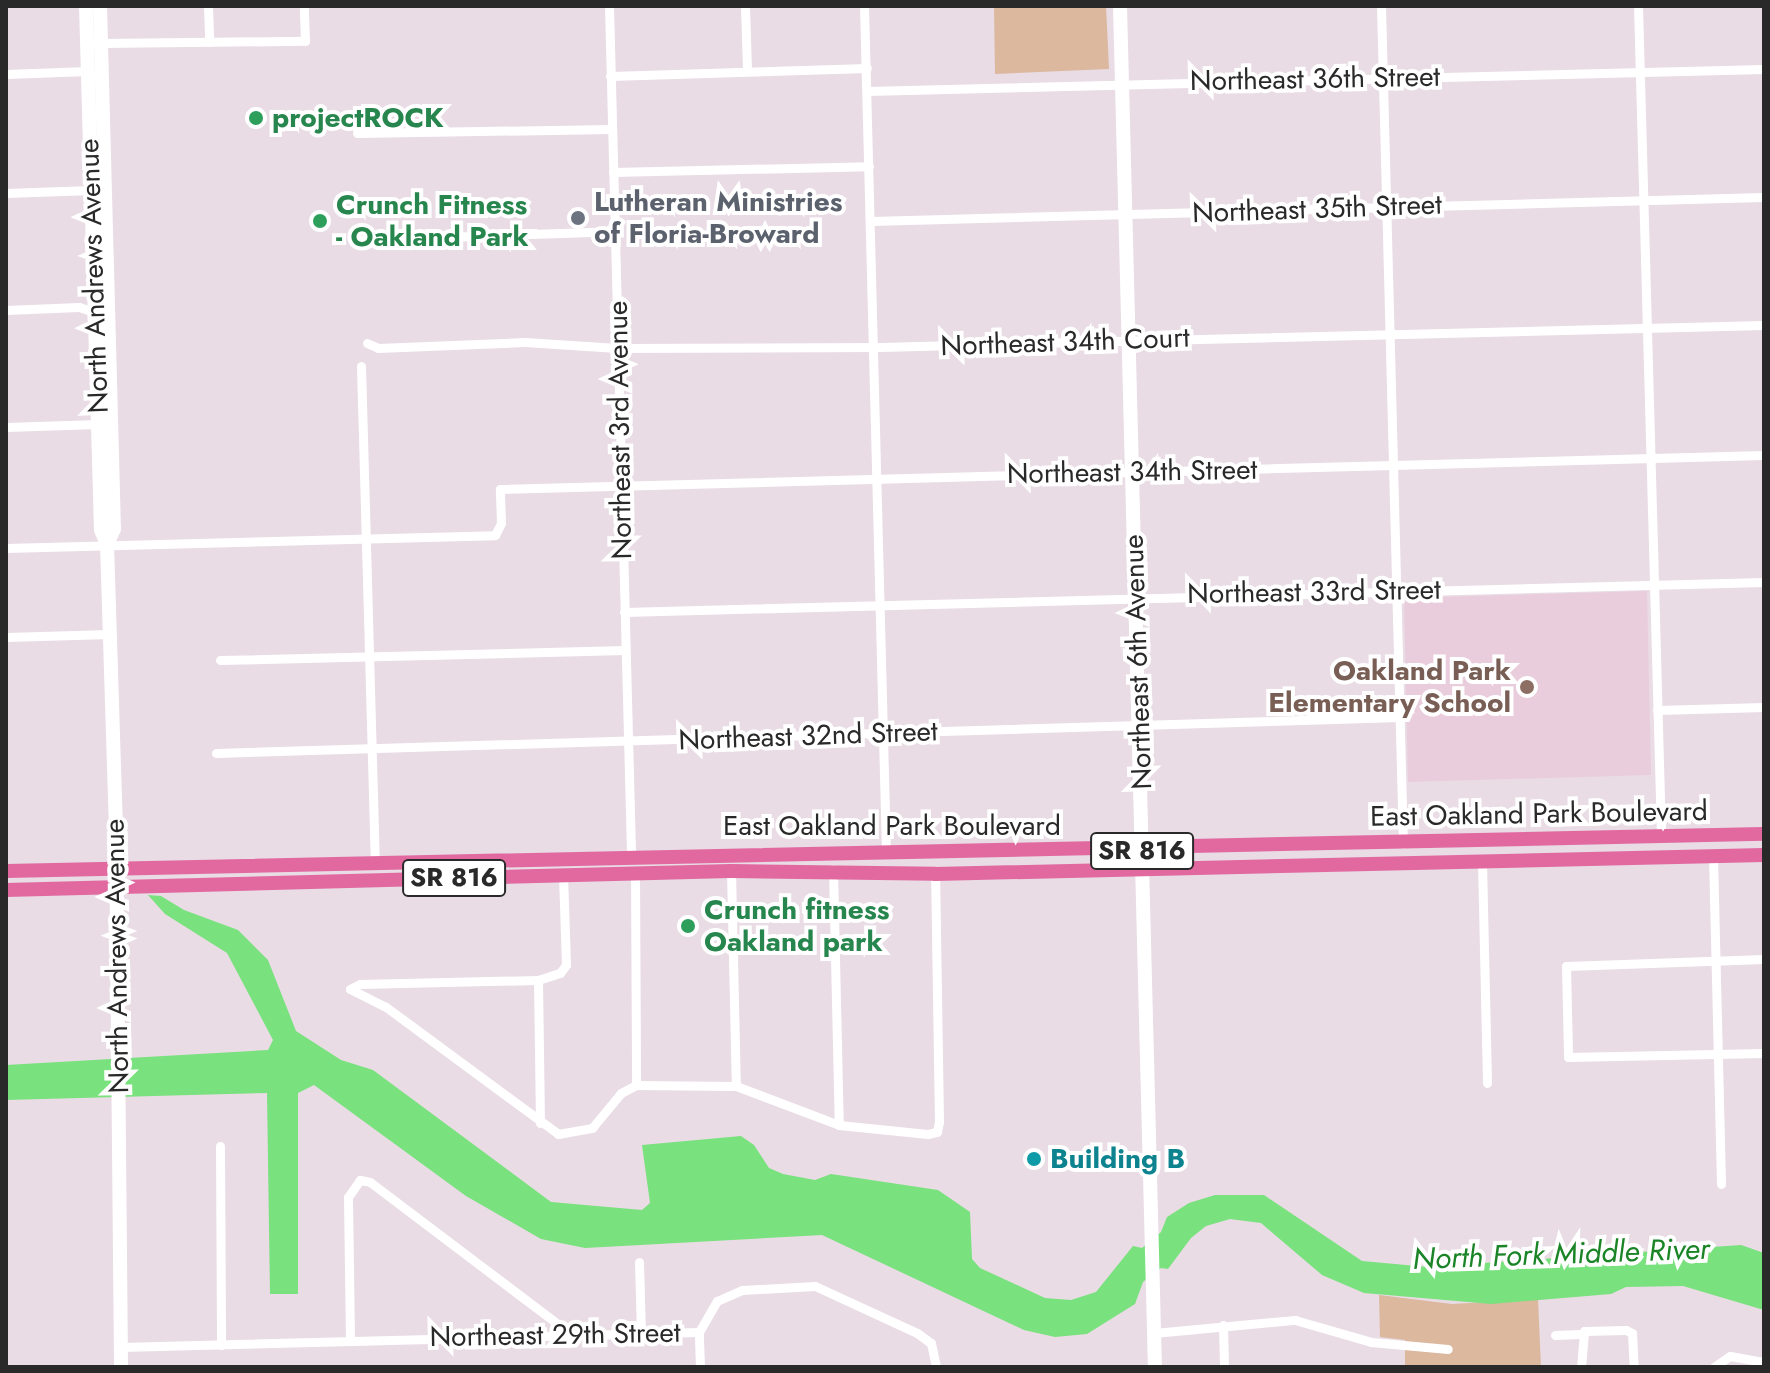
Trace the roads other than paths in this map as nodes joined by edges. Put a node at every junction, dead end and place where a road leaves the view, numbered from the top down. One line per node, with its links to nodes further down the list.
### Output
1 (86, 6): 11 (main road, North Andrews Avenue)
2 (100, 6): 13 (main road, North Andrews Avenue)
3 (208, 6): 12 (street)
4 (304, 6): 12 (street)
5 (609, 6): 20 (street, Northeast 3rd Avenue)
6 (745, 6): 15 (street)
7 (864, 6): 14 (street)
8 (1120, 6): 23 (main road, Northeast 6th Avenue)
9 (1381, 6): 21 (street)
10 (1638, 6): 18 (street)
11 (87, 26): 13 (main road); 17 (main road, North Andrews Avenue)
12 (209, 42): 13 (street)
13 (100, 43): 22 (main road, North Andrews Avenue)
14 (867, 68): 15 (street); 24 (street)
15 (747, 69): 20 (street)
16 (1764, 69): 18 (street, Northeast 36th Street)
17 (88, 71): 19 (street); 22 (main road); 29 (main road, North Andrews Avenue)
18 (1640, 71): 21 (street, Northeast 36th Street); 32 (street)
19 (6, 74)
20 (610, 76): 25 (street, Northeast 3rd Avenue)
21 (1383, 77): 23 (street, Northeast 36th Street); 33 (street)
22 (102, 83): 38 (main road, North Andrews Avenue)
23 (1122, 83): 24 (street, Northeast 36th Street); 34 (main road, Northeast 6th Avenue)
24 (867, 91): 27 (street)
25 (612, 129): 26 (street); 28 (street, Northeast 3rd Avenue)
26 (357, 133)
27 (869, 166): 28 (street); 35 (street)
28 (613, 172): 36 (street, Northeast 3rd Avenue)
29 (91, 190): 30 (street); 38 (main road, North Andrews Avenue)
30 (6, 193)
31 (1764, 197): 32 (street, Northeast 35th Street)
32 (1643, 200): 33 (street, Northeast 35th Street); 41 (street)
33 (1386, 207): 34 (street, Northeast 35th Street); 42 (street)
34 (1126, 214): 35 (street, Northeast 35th Street); 43 (main road, Northeast 6th Avenue)
35 (871, 221): 45 (street)
36 (614, 231): 37 (street); 46 (street, Northeast 3rd Avenue)
37 (360, 240)
38 (101, 306): 39 (street); 48 (main road, North Andrews Avenue); 57 (main road, North Andrews Avenue)
39 (6, 310)
40 (1764, 325): 41 (street, Northeast 34th Court)
41 (1649, 329): 42 (street, Northeast 34th Court); 51 (street)
42 (1390, 333): 43 (street, Northeast 34th Court); 52 (street)
43 (1129, 340): 45 (street, Northeast 34th Court); 53 (main road, Northeast 6th Avenue)
44 (367, 343): 46 (street, Northeast 34th Court)
45 (873, 346): 46 (street, Northeast 34th Court); 54 (street)
46 (617, 348): 55 (street, Northeast 3rd Avenue)
47 (361, 366): 56 (street)
48 (98, 424): 49 (street); 57 (main road, North Andrews Avenue)
49 (6, 427)
50 (1764, 455): 51 (street, Northeast 34th Street)
51 (1651, 456): 52 (street, Northeast 34th Street); 60 (street)
52 (1393, 466): 53 (street, Northeast 34th Street); 61 (street)
53 (1133, 472): 54 (street, Northeast 34th Street); 62 (main road, Northeast 6th Avenue)
54 (877, 479): 55 (street, Northeast 34th Street); 63 (street)
55 (621, 485): 56 (street, Northeast 34th Street); 64 (street, Northeast 3rd Avenue)
56 (364, 538): 57 (street); 68 (street)
57 (107, 544): 58 (street); 65 (main road, North Andrews Avenue)
58 (6, 548)
59 (1764, 582): 60 (street, Northeast 33rd Street)
60 (1654, 585): 61 (street, Northeast 33rd Street); 71 (street)
61 (1396, 590): 62 (street, Northeast 33rd Street); 72 (street)
62 (1136, 596): 63 (street, Northeast 33rd Street); 73 (main road, Northeast 6th Avenue)
63 (880, 607): 64 (street, Northeast 33rd Street); 74 (street)
64 (624, 612): 67 (street, Northeast 3rd Avenue)
65 (110, 634): 66 (street); 95 (main road, North Andrews Avenue)
66 (6, 637)
67 (625, 650): 68 (street); 75 (street, Northeast 3rd Avenue)
68 (370, 655): 69 (street); 76 (street)
69 (220, 660)
70 (1764, 707): 71 (street)
71 (1657, 710): 79 (street)
72 (1399, 717): 73 (street, Northeast 32nd Street); 82 (street)
73 (1139, 725): 74 (street, Northeast 32nd Street); 85 (main road, Northeast 6th Avenue)
74 (883, 732): 75 (street, Northeast 32nd Street); 86 (street)
75 (628, 742): 76 (street, Northeast 32nd Street); 87 (street, Northeast 3rd Avenue)
76 (372, 749): 77 (street, Northeast 32nd Street); 91 (street)
77 (216, 753)
78 (1764, 834): 79 (main road, East Oakland Park Boulevard / SR 816)
79 (1661, 836): 80 (main road, East Oakland Park Boulevard / SR 816); 92 (main road)
80 (1494, 841): 81 (main road, East Oakland Park Boulevard / SR 816); 93 (main road)
81 (1449, 843): 82 (main road, East Oakland Park Boulevard / SR 816); 94 (main road)
82 (1403, 844): 85 (main road, East Oakland Park Boulevard / SR 816)
83 (1764, 844): 89 (main road)
84 (753, 851): 86 (main road, East Oakland Park Boulevard / SR 816); 87 (main road, East Oakland Park Boulevard / SR 816); 100 (main road)
85 (1143, 851): 86 (main road, East Oakland Park Boulevard / SR 816); 98 (main road, Northeast 6th Avenue)
86 (886, 853): 97 (main road)
87 (631, 854): 90 (main road, East Oakland Park Boulevard / SR 816); 102 (main road)
88 (1764, 855): 89 (main road, East Oakland Park Boulevard / SR 816)
89 (1713, 856): 92 (main road, East Oakland Park Boulevard / SR 816); 109 (street)
90 (452, 858): 91 (main road, East Oakland Park Boulevard / SR 816); 105 (main road)
91 (375, 860): 95 (main road, East Oakland Park Boulevard / SR 816); 106 (main road)
92 (1565, 860): 93 (main road, East Oakland Park Boulevard / SR 816)
93 (1482, 862): 94 (main road, East Oakland Park Boulevard / SR 816); 114 (street)
94 (1432, 863): 98 (main road, East Oakland Park Boulevard / SR 816)
95 (116, 866): 99 (main road, SR 816); 107 (main road, North Andrews Avenue)
96 (833, 869): 97 (main road, East Oakland Park Boulevard / SR 816); 100 (main road, East Oakland Park Boulevard / SR 816); 118 (street)
97 (851, 870): 103 (main road, East Oakland Park Boulevard / SR 816)
98 (1143, 870): 103 (main road, East Oakland Park Boulevard / SR 816); 125 (main road, Northeast 6th Avenue)
99 (6, 871)
100 (731, 871): 101 (main road, East Oakland Park Boulevard / SR 816); 116 (street)
101 (635, 873): 102 (main road, East Oakland Park Boulevard / SR 816); 115 (street)
102 (605, 874): 104 (main road, East Oakland Park Boulevard / SR 816)
103 (935, 874): 118 (street)
104 (563, 875): 105 (main road, East Oakland Park Boulevard / SR 816); 111 (street)
105 (433, 878): 106 (main road, East Oakland Park Boulevard / SR 816)
106 (345, 880): 107 (main road, East Oakland Park Boulevard / SR 816)
107 (117, 885): 108 (main road, SR 816); 131 (main road, North Andrews Avenue)
108 (6, 890)
109 (1715, 959): 110 (street); 113 (street); 113 (street)
110 (1764, 959)
111 (538, 980): 117 (street); 117 (street)
112 (1764, 1053): 113 (street)
113 (1717, 1054): 120 (street)
114 (1487, 1083)
115 (636, 1085): 116 (street); 117 (street)
116 (736, 1086): 118 (street)
117 (540, 1123)
118 (839, 1125)
119 (220, 1146): 130 (street)
120 (1721, 1184)
121 (639, 1262): 124 (street)
122 (1223, 1325): 125 (street); 132 (street); 139 (street)
123 (699, 1332): 124 (street, Northeast 29th Street); 136 (street); 137 (street, Northeast 29th Street)
124 (641, 1333): 126 (street, Northeast 29th Street)
125 (1154, 1333): 138 (main road, Northeast 6th Avenue)
126 (571, 1334): 129 (street, Northeast 29th Street); 129 (street)
127 (1581, 1334): 128 (street); 140 (street); 141 (street)
128 (1555, 1335)
129 (350, 1341): 130 (street, Northeast 29th Street)
130 (221, 1345): 131 (street, Northeast 29th Street)
131 (121, 1347): 135 (main road, North Andrews Avenue)
132 (1448, 1349)
133 (1764, 1362): 134 (street)
134 (1716, 1363)
135 (121, 1367)
136 (700, 1367)
137 (936, 1367)
138 (1155, 1367)
139 (1224, 1367)
140 (1581, 1367)
141 (1634, 1367)

